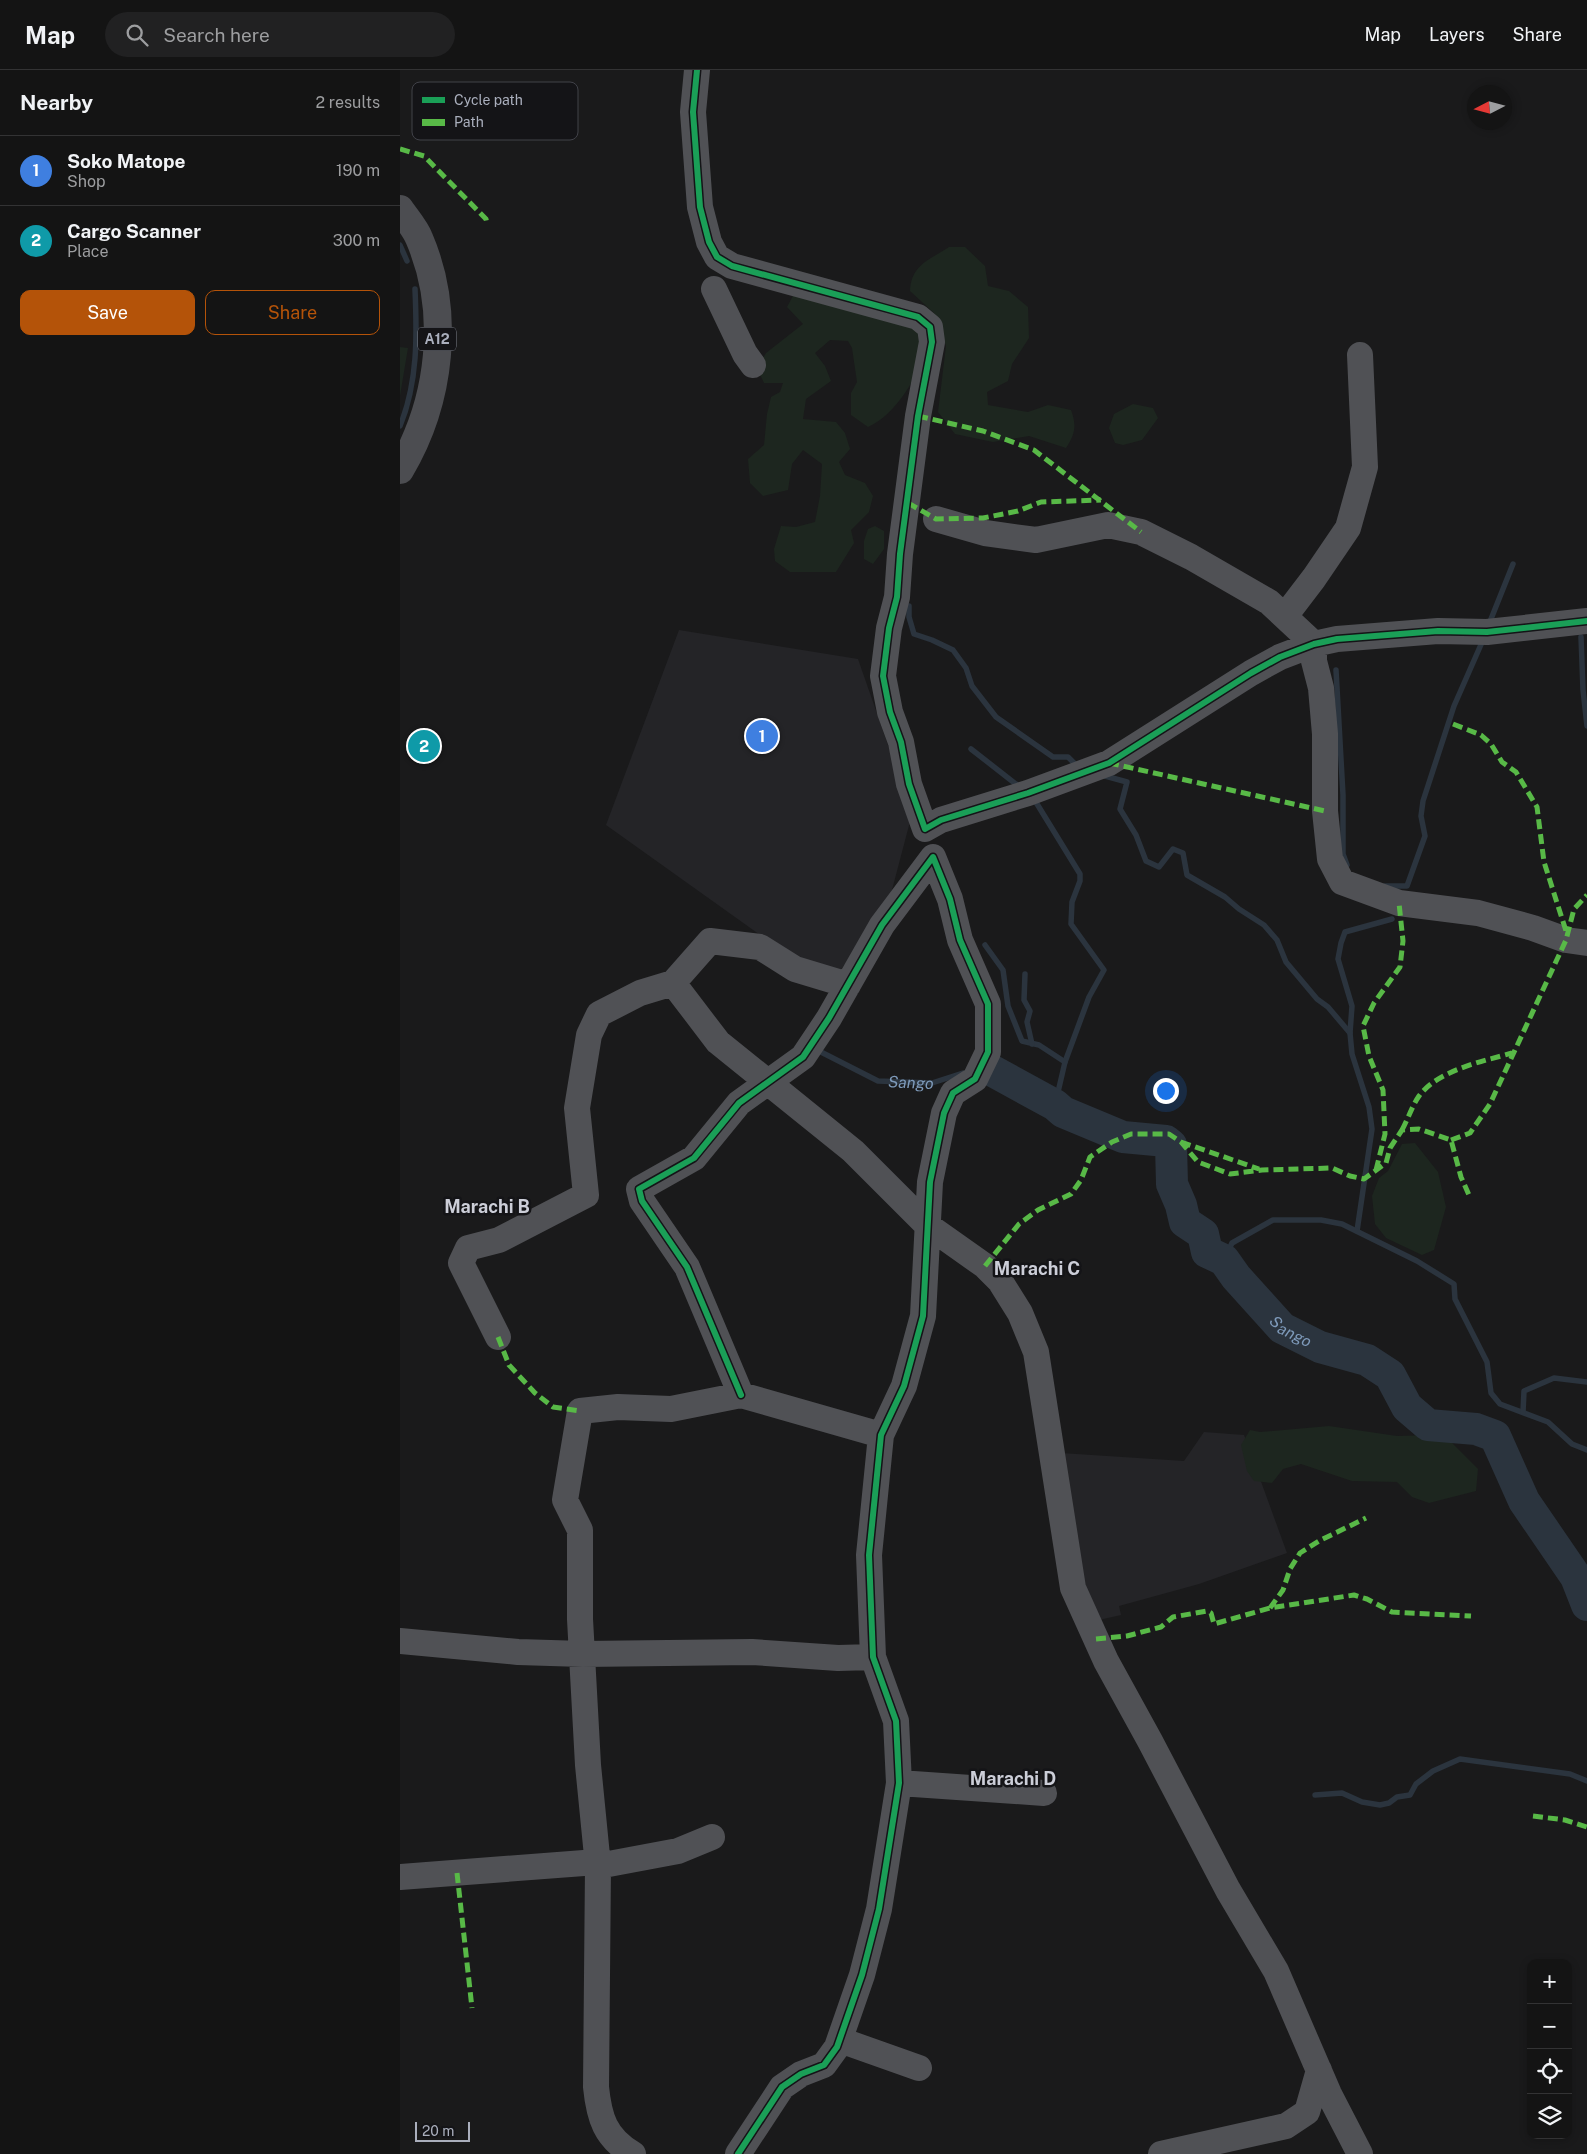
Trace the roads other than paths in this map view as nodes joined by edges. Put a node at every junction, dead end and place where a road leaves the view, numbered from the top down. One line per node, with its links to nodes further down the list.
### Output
1 (697, 70): 11 (street)
2 (400, 209): 6 (highway, A12)
3 (714, 290): 5 (street)
4 (1360, 355): 8 (street)
5 (753, 365)
6 (400, 470)
7 (936, 519): 8 (street)
8 (1285, 616): 10 (street)
9 (1587, 621): 10 (street)
10 (1314, 644): 11 (street); 13 (street)
11 (925, 829): 12 (street)
12 (933, 857): 15 (street); 17 (street)
13 (1587, 943)
14 (673, 983): 15 (street); 16 (street); 18 (street)
15 (848, 986): 16 (street)
16 (768, 1082): 17 (street); 19 (street)
17 (927, 1226): 20 (street); 31 (street)
18 (498, 1337)
19 (741, 1395): 20 (street); 22 (street)
20 (880, 1435): 23 (street)
21 (400, 1641): 22 (street)
22 (583, 1654): 23 (street); 27 (street)
23 (873, 1657): 24 (street)
24 (899, 1783): 25 (street); 29 (street)
25 (1044, 1793)
26 (712, 1837): 27 (street)
27 (597, 1864): 28 (street); 32 (street)
28 (400, 1877)
29 (840, 2040): 30 (street); 33 (street)
30 (919, 2068)
31 (1319, 2070): 34 (street); 35 (street)
32 (633, 2154)
33 (738, 2154)
34 (1161, 2154)
35 (1360, 2154)

